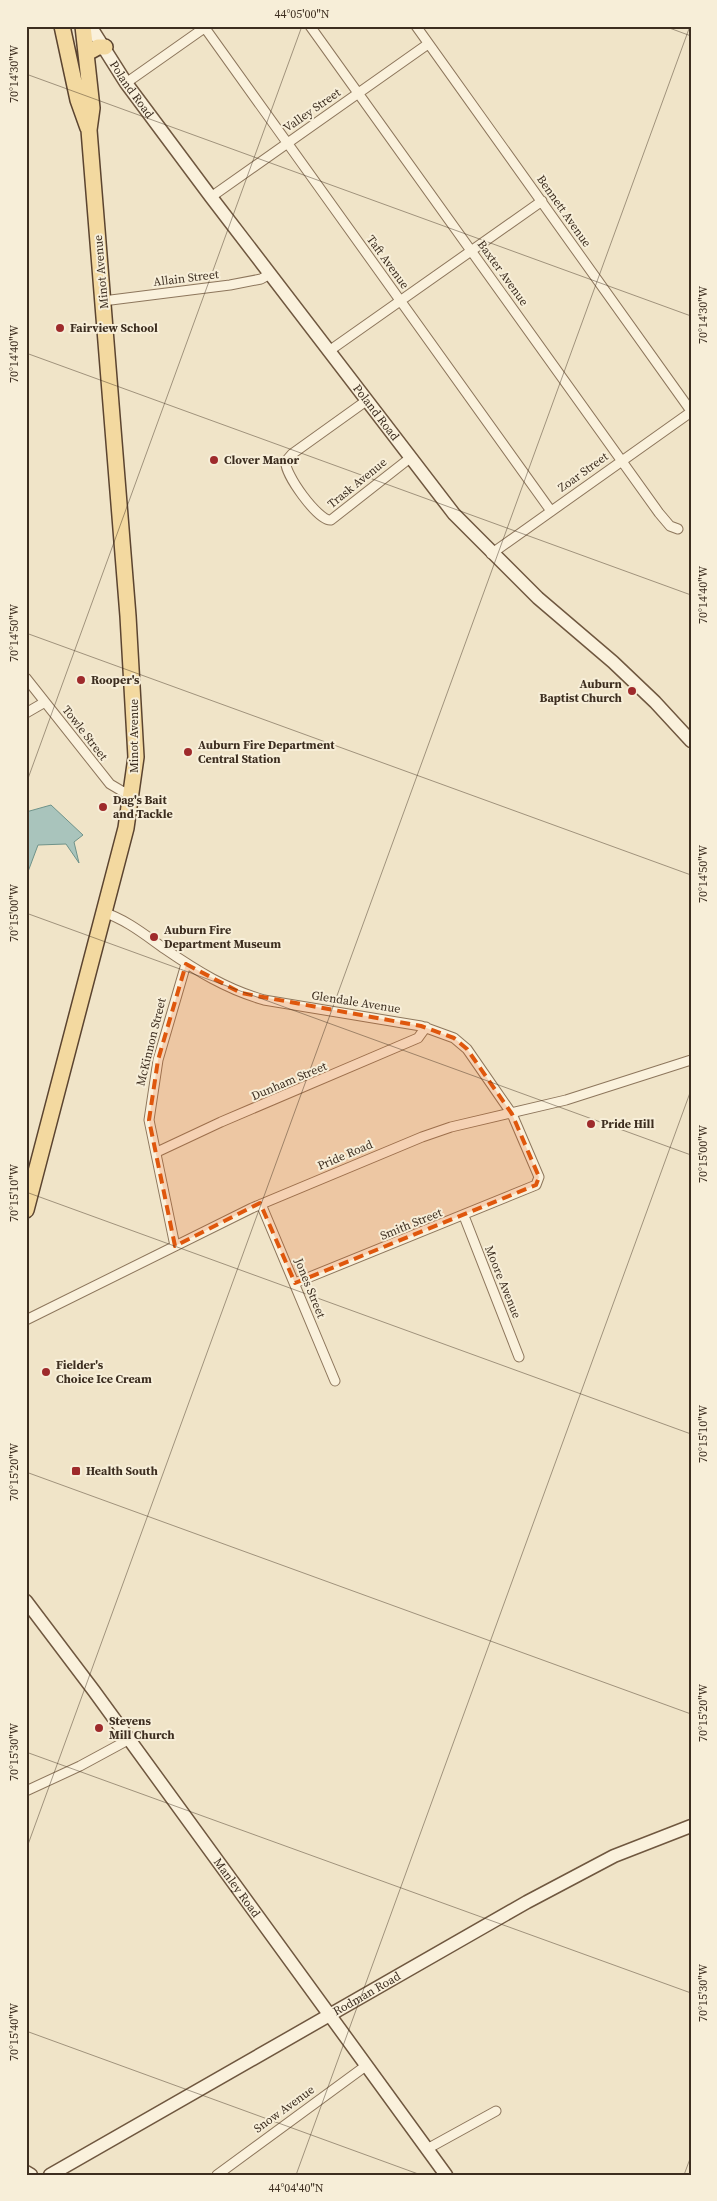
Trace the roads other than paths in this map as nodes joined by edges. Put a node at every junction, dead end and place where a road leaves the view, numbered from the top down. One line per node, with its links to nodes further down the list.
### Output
1 (62, 26): 13 (main road, Minot Avenue)
2 (83, 26): 10 (main road, Minot Avenue)
3 (90, 26): 9 (street, Poland Road)
4 (95, 26): 9 (street, Poland Road)
5 (310, 26): 12 (street, Baxter Avenue)
6 (416, 26): 8 (street, Bennett Avenue)
7 (206, 27): 11 (street); 14 (street, Taft Avenue)
8 (428, 44): 12 (street, Valley Street); 16 (street, Bennett Avenue)
9 (105, 47): 10 (main road); 11 (street, Poland Road)
10 (87, 53): 13 (main road, Minot Avenue)
11 (126, 83): 15 (street, Poland Road)
12 (358, 93): 14 (street, Valley Street); 17 (street, Baxter Avenue)
13 (89, 130): 20 (main road, Minot Avenue)
14 (288, 142): 15 (street, Valley Street); 19 (street, Taft Avenue)
15 (211, 198): 18 (street, Poland Road)
16 (542, 201): 17 (street); 23 (street, Bennett Avenue)
17 (471, 250): 19 (street); 25 (street, Baxter Avenue)
18 (270, 274): 20 (street, Allain Street); 21 (street, Poland Road)
19 (400, 300): 21 (street); 26 (street, Taft Avenue)
20 (103, 302): 33 (main road, Minot Avenue)
21 (329, 351): 22 (street, Poland Road)
22 (366, 401): 24 (street, Poland Road); 24 (street, Trask Avenue)
23 (691, 412): 25 (street, Zoar Street)
24 (410, 458): 28 (street, Poland Road)
25 (621, 460): 26 (street, Zoar Street); 27 (street, Baxter Avenue)
26 (550, 511): 28 (street, Zoar Street)
27 (678, 529)
28 (491, 554): 32 (street, Poland Road)
29 (26, 678): 30 (street, Towle Street)
30 (45, 702): 31 (street); 33 (street, Towle Street)
31 (26, 713)
32 (691, 741)
33 (132, 797): 34 (main road, Minot Avenue)
34 (103, 912): 35 (street, Glendale Avenue); 41 (main road, Minot Avenue)
35 (186, 964): 36 (street, Glendale Avenue); 39 (street, McKinnon Street)
36 (426, 1027): 38 (street, Glendale Avenue); 39 (street, Dunham Street)
37 (691, 1060): 38 (street, Pride Road)
38 (512, 1114): 40 (street, Glendale Avenue); 42 (street, Pride Road)
39 (157, 1152): 44 (street, McKinnon Street)
40 (536, 1185): 43 (street, Smith Street)
41 (27, 1204)
42 (261, 1204): 44 (street, Pride Road); 45 (street, Jones Street)
43 (464, 1216): 45 (street, Smith Street); 47 (street, Moore Avenue)
44 (175, 1246): 46 (street, Pride Road)
45 (295, 1283): 48 (street, Jones Street)
46 (26, 1320)
47 (519, 1357)
48 (335, 1381)
49 (26, 1601): 50 (street, Manley Road)
50 (128, 1740): 51 (street); 53 (street, Manley Road)
51 (26, 1790)
52 (691, 1826): 53 (street, Rodman Road)
53 (329, 2015): 54 (street, Manley Road); 59 (street, Rodman Road)
54 (366, 2065): 56 (street, Manley Road); 60 (street, Snow Avenue)
55 (496, 2111): 56 (street)
56 (427, 2149): 61 (street, Manley Road)
57 (26, 2172): 58 (street)
58 (31, 2175)
59 (50, 2175)
60 (217, 2175)
61 (446, 2175)

